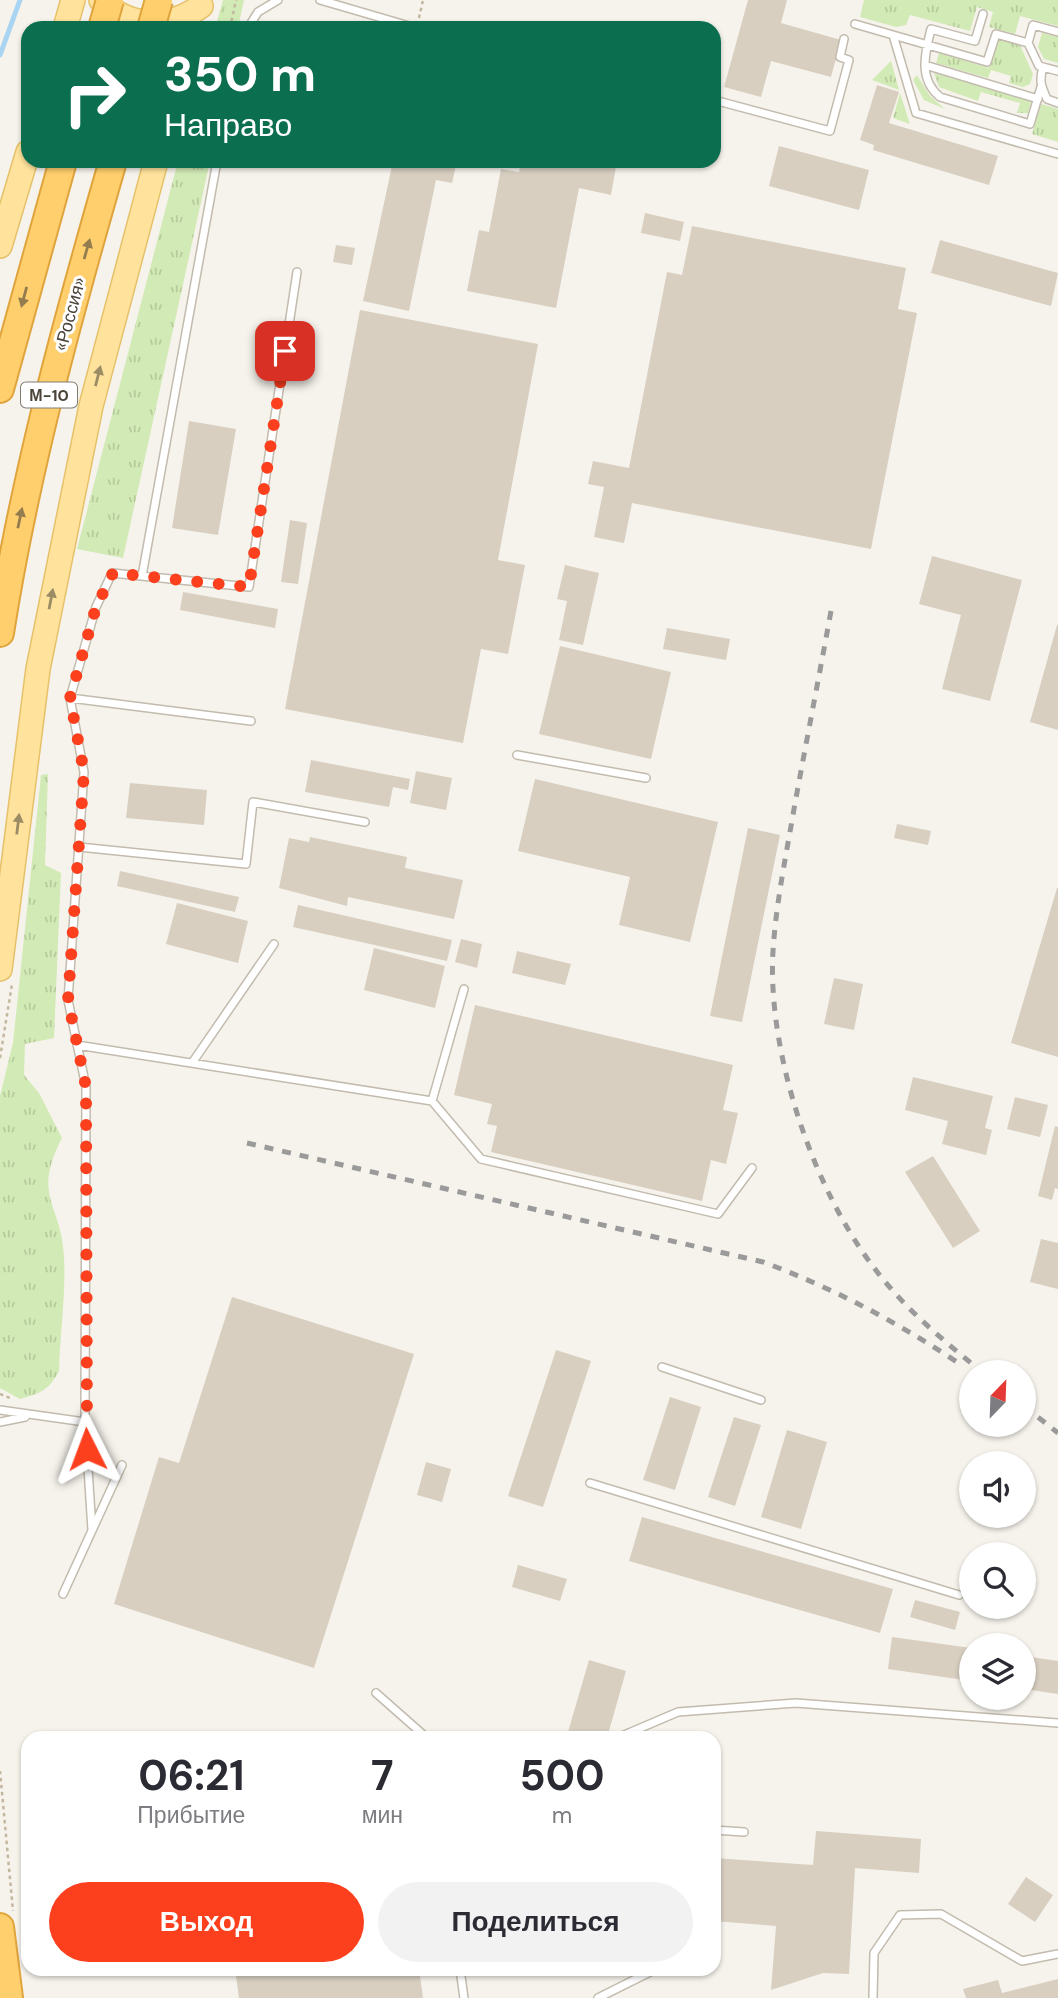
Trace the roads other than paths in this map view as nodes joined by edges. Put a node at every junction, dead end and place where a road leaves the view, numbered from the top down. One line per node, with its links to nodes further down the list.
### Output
1 (73, 0): 9 (main road)
2 (101, 0): 11 (main road)
3 (110, 0): 10 (highway, bridge)
4 (159, 0): 12 (highway, bridge)
5 (278, 0): 15 (lane)
6 (320, 0): 16 (lane)
7 (202, 3): 13 (main road); 14 (main road)
8 (983, 14): 22 (lane)
9 (67, 21)
10 (104, 21)
11 (142, 21)
12 (153, 21)
13 (173, 21)
14 (197, 21)
15 (252, 21)
16 (393, 21)
17 (855, 24): 19 (lane)
18 (1058, 32): 21 (lane)
19 (893, 35): 22 (lane); 30 (lane)
20 (844, 39): 28 (lane)
21 (1028, 43): 22 (lane); 24 (lane)
22 (928, 44): 23 (lane)
23 (925, 65): 27 (lane); 27 (lane)
24 (1043, 67): 25 (lane); 26 (lane)
25 (1058, 71)
26 (1041, 87): 27 (lane); 29 (lane)
27 (1038, 99)
28 (721, 102)
29 (1058, 103)
30 (1058, 154)
31 (23, 168): 36 (main road)
32 (61, 168): 38 (highway, М-10, one-way to 38)
33 (111, 168): 40 (highway, «Россия» / М-10, one-way to 33)
34 (154, 168): 48 (main road, one-way to 34)
35 (216, 168): 39 (lane)
36 (0, 246)
37 (298, 272): 39 (lane)
38 (0, 388)
39 (142, 576): 41 (lane)
40 (0, 633)
41 (70, 698): 42 (lane); 46 (lane)
42 (251, 721)
43 (517, 755): 44 (lane)
44 (646, 778)
45 (365, 822): 46 (lane)
46 (79, 847): 50 (lane)
47 (274, 944): 51 (lane)
48 (0, 969)
49 (464, 989): 52 (lane)
50 (78, 1045): 51 (lane); 59 (lane)
51 (192, 1063): 52 (lane)
52 (432, 1101): 53 (lane)
53 (752, 1168)
54 (662, 1367): 55 (lane)
55 (761, 1400)
56 (0, 1410): 57 (lane)
57 (29, 1416): 58 (lane); 59 (lane)
58 (0, 1422)
59 (85, 1422): 62 (lane)
60 (122, 1465): 62 (lane)
61 (590, 1483): 64 (lane)
62 (92, 1530): 63 (lane)
63 (62, 1594)
64 (959, 1595)
65 (376, 1693): 67 (lane)
66 (1058, 1723): 68 (lane)
67 (419, 1731)
68 (633, 1731)
69 (721, 1830): 70 (lane)
70 (744, 1832)
71 (7, 1923): 75 (highway)
72 (1058, 1954): 78 (lane)
73 (461, 1976): 76 (lane)
74 (642, 1976): 77 (lane)
75 (9, 1998)
76 (464, 1998)
77 (597, 1998)
78 (873, 1998)

